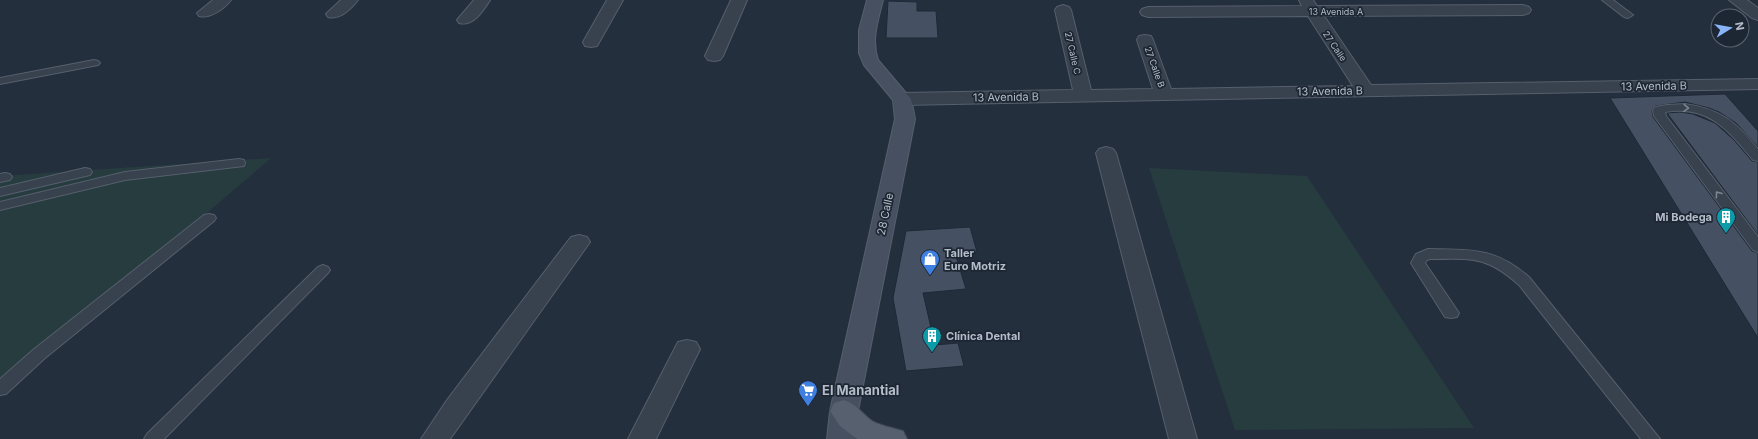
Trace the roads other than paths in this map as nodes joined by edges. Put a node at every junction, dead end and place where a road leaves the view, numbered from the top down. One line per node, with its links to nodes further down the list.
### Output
1 (223, 0): 13 (street)
2 (350, 0): 14 (street)
3 (482, 0): 17 (street)
4 (615, 0): 19 (street)
5 (739, 0): 20 (street)
6 (875, 0): 27 (main road)
7 (1607, 0): 15 (lane)
8 (1737, 0): 16 (street)
9 (1309, 5): 11 (street, 13 Avenida A); 12 (street, 13 Avenida A); 24 (street, 27 Calle)
10 (1063, 10): 26 (street, 27 Calle C)
11 (1523, 10)
12 (1148, 12)
13 (205, 13)
14 (334, 14)
15 (1628, 15)
16 (1758, 15)
17 (465, 20)
18 (1145, 40): 25 (street, 27 Calle B)
19 (591, 42)
20 (714, 56)
21 (94, 63): 22 (lane)
22 (0, 81)
23 (1758, 84): 24 (street, 13 Avenida B)
24 (1366, 91): 25 (street, 13 Avenida B)
25 (1164, 94): 26 (street, 13 Avenida B)
26 (1082, 96): 27 (street, 13 Avenida B)
27 (902, 99): 41 (main road, 28 Calle)
28 (1106, 153): 47 (street)
29 (1758, 157): 36 (lane, one-way to 29)
30 (239, 163): 33 (lane)
31 (85, 172): 32 (lane)
32 (0, 192)
33 (0, 206)
34 (209, 218): 40 (lane)
35 (579, 242): 43 (street)
36 (1758, 247)
37 (323, 270): 42 (lane)
38 (1451, 313): 48 (lane)
39 (687, 348): 44 (street)
40 (0, 389)
41 (844, 411): 45 (main road, 28 Calle); 46 (main road)
42 (153, 439)
43 (435, 439)
44 (642, 439)
45 (841, 439)
46 (894, 439)
47 (1183, 439)
48 (1651, 439)

